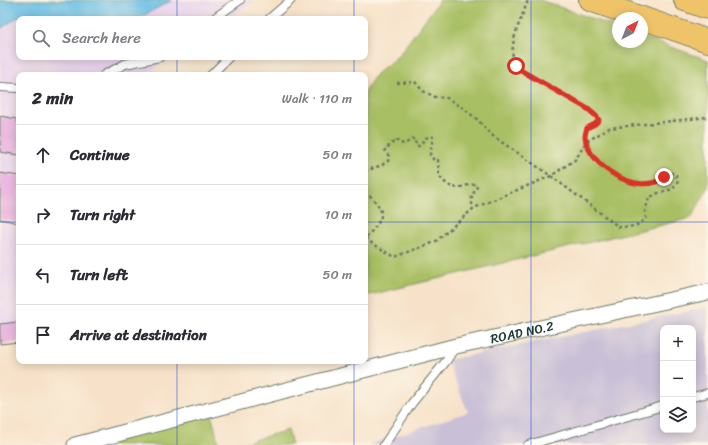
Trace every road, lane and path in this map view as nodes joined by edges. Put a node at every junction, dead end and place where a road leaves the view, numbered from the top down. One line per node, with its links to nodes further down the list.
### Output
1 (240, 0): 8 (lane)
2 (290, 0): 9 (lane)
3 (528, 0): 20 (path)
4 (590, 0): 7 (main road)
5 (685, 0): 6 (main road)
6 (708, 8)
7 (625, 12)
8 (217, 16)
9 (272, 16)
10 (648, 20): 11 (main road)
11 (708, 41)
12 (145, 60): 14 (lane)
13 (226, 60): 15 (lane)
14 (110, 72)
15 (214, 72)
16 (397, 83): 22 (path)
17 (0, 87): 18 (lane)
18 (16, 88)
19 (708, 117): 20 (path)
20 (586, 142): 22 (path); 22 (path)
21 (368, 170): 24 (path)
22 (551, 176): 24 (path)
23 (368, 194): 25 (path)
24 (474, 208): 26 (path)
25 (368, 235)
26 (368, 241)
27 (708, 292): 28 (street, ROAD NO.2)
28 (456, 346): 32 (street, ROAD NO.2); 33 (lane)
29 (708, 393): 30 (lane)
30 (696, 396)
31 (660, 407): 34 (lane)
32 (75, 445)
33 (384, 445)
34 (528, 445)

